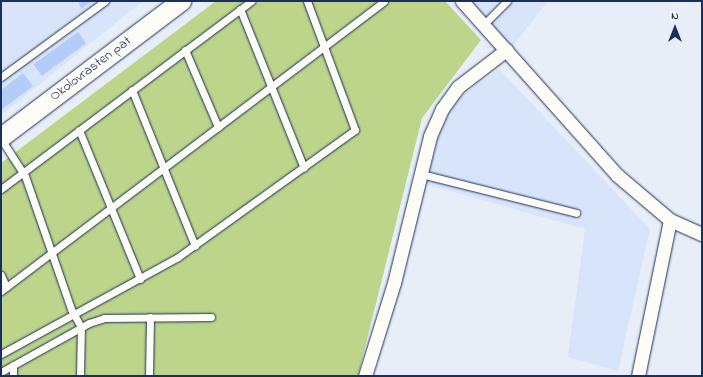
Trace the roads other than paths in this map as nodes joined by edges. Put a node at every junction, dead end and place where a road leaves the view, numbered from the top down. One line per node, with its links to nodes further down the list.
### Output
1 (105, 1): 13 (lane)
2 (181, 1): 18 (street, Okolovrasten pat)
3 (251, 1): 8 (lane)
4 (308, 1): 10 (lane)
5 (384, 1): 10 (lane)
6 (462, 1): 9 (street)
7 (507, 1): 9 (lane)
8 (240, 9): 11 (lane); 14 (lane)
9 (483, 25): 12 (street)
10 (325, 46): 14 (lane); 20 (lane)
11 (185, 50): 15 (lane); 16 (lane)
12 (506, 50): 22 (street); 26 (street)
13 (1, 77)
14 (271, 86): 16 (lane); 20 (lane)
15 (132, 90): 17 (lane); 19 (lane)
16 (218, 127): 19 (lane)
17 (78, 130): 21 (lane); 24 (lane)
18 (1, 138): 21 (lane)
19 (164, 168): 24 (lane); 28 (lane)
20 (304, 168): 28 (lane)
21 (23, 172): 23 (lane); 29 (lane)
22 (421, 174): 25 (lane); 43 (street)
23 (1, 189)
24 (111, 208): 29 (lane); 31 (lane)
25 (576, 213)
26 (670, 220): 27 (street); 44 (street)
27 (702, 234)
28 (195, 246): 31 (lane)
29 (54, 251): 32 (lane); 33 (lane)
30 (1, 275): 32 (lane)
31 (140, 279): 33 (lane)
32 (3, 289)
33 (75, 314): 36 (lane); 37 (lane)
34 (150, 317): 35 (lane); 36 (lane); 42 (lane)
35 (212, 317)
36 (81, 327): 38 (lane); 41 (lane)
37 (1, 354)
38 (13, 365): 39 (lane); 40 (lane)
39 (1, 372)
40 (13, 376)
41 (80, 376)
42 (149, 376)
43 (365, 376)
44 (638, 376)

